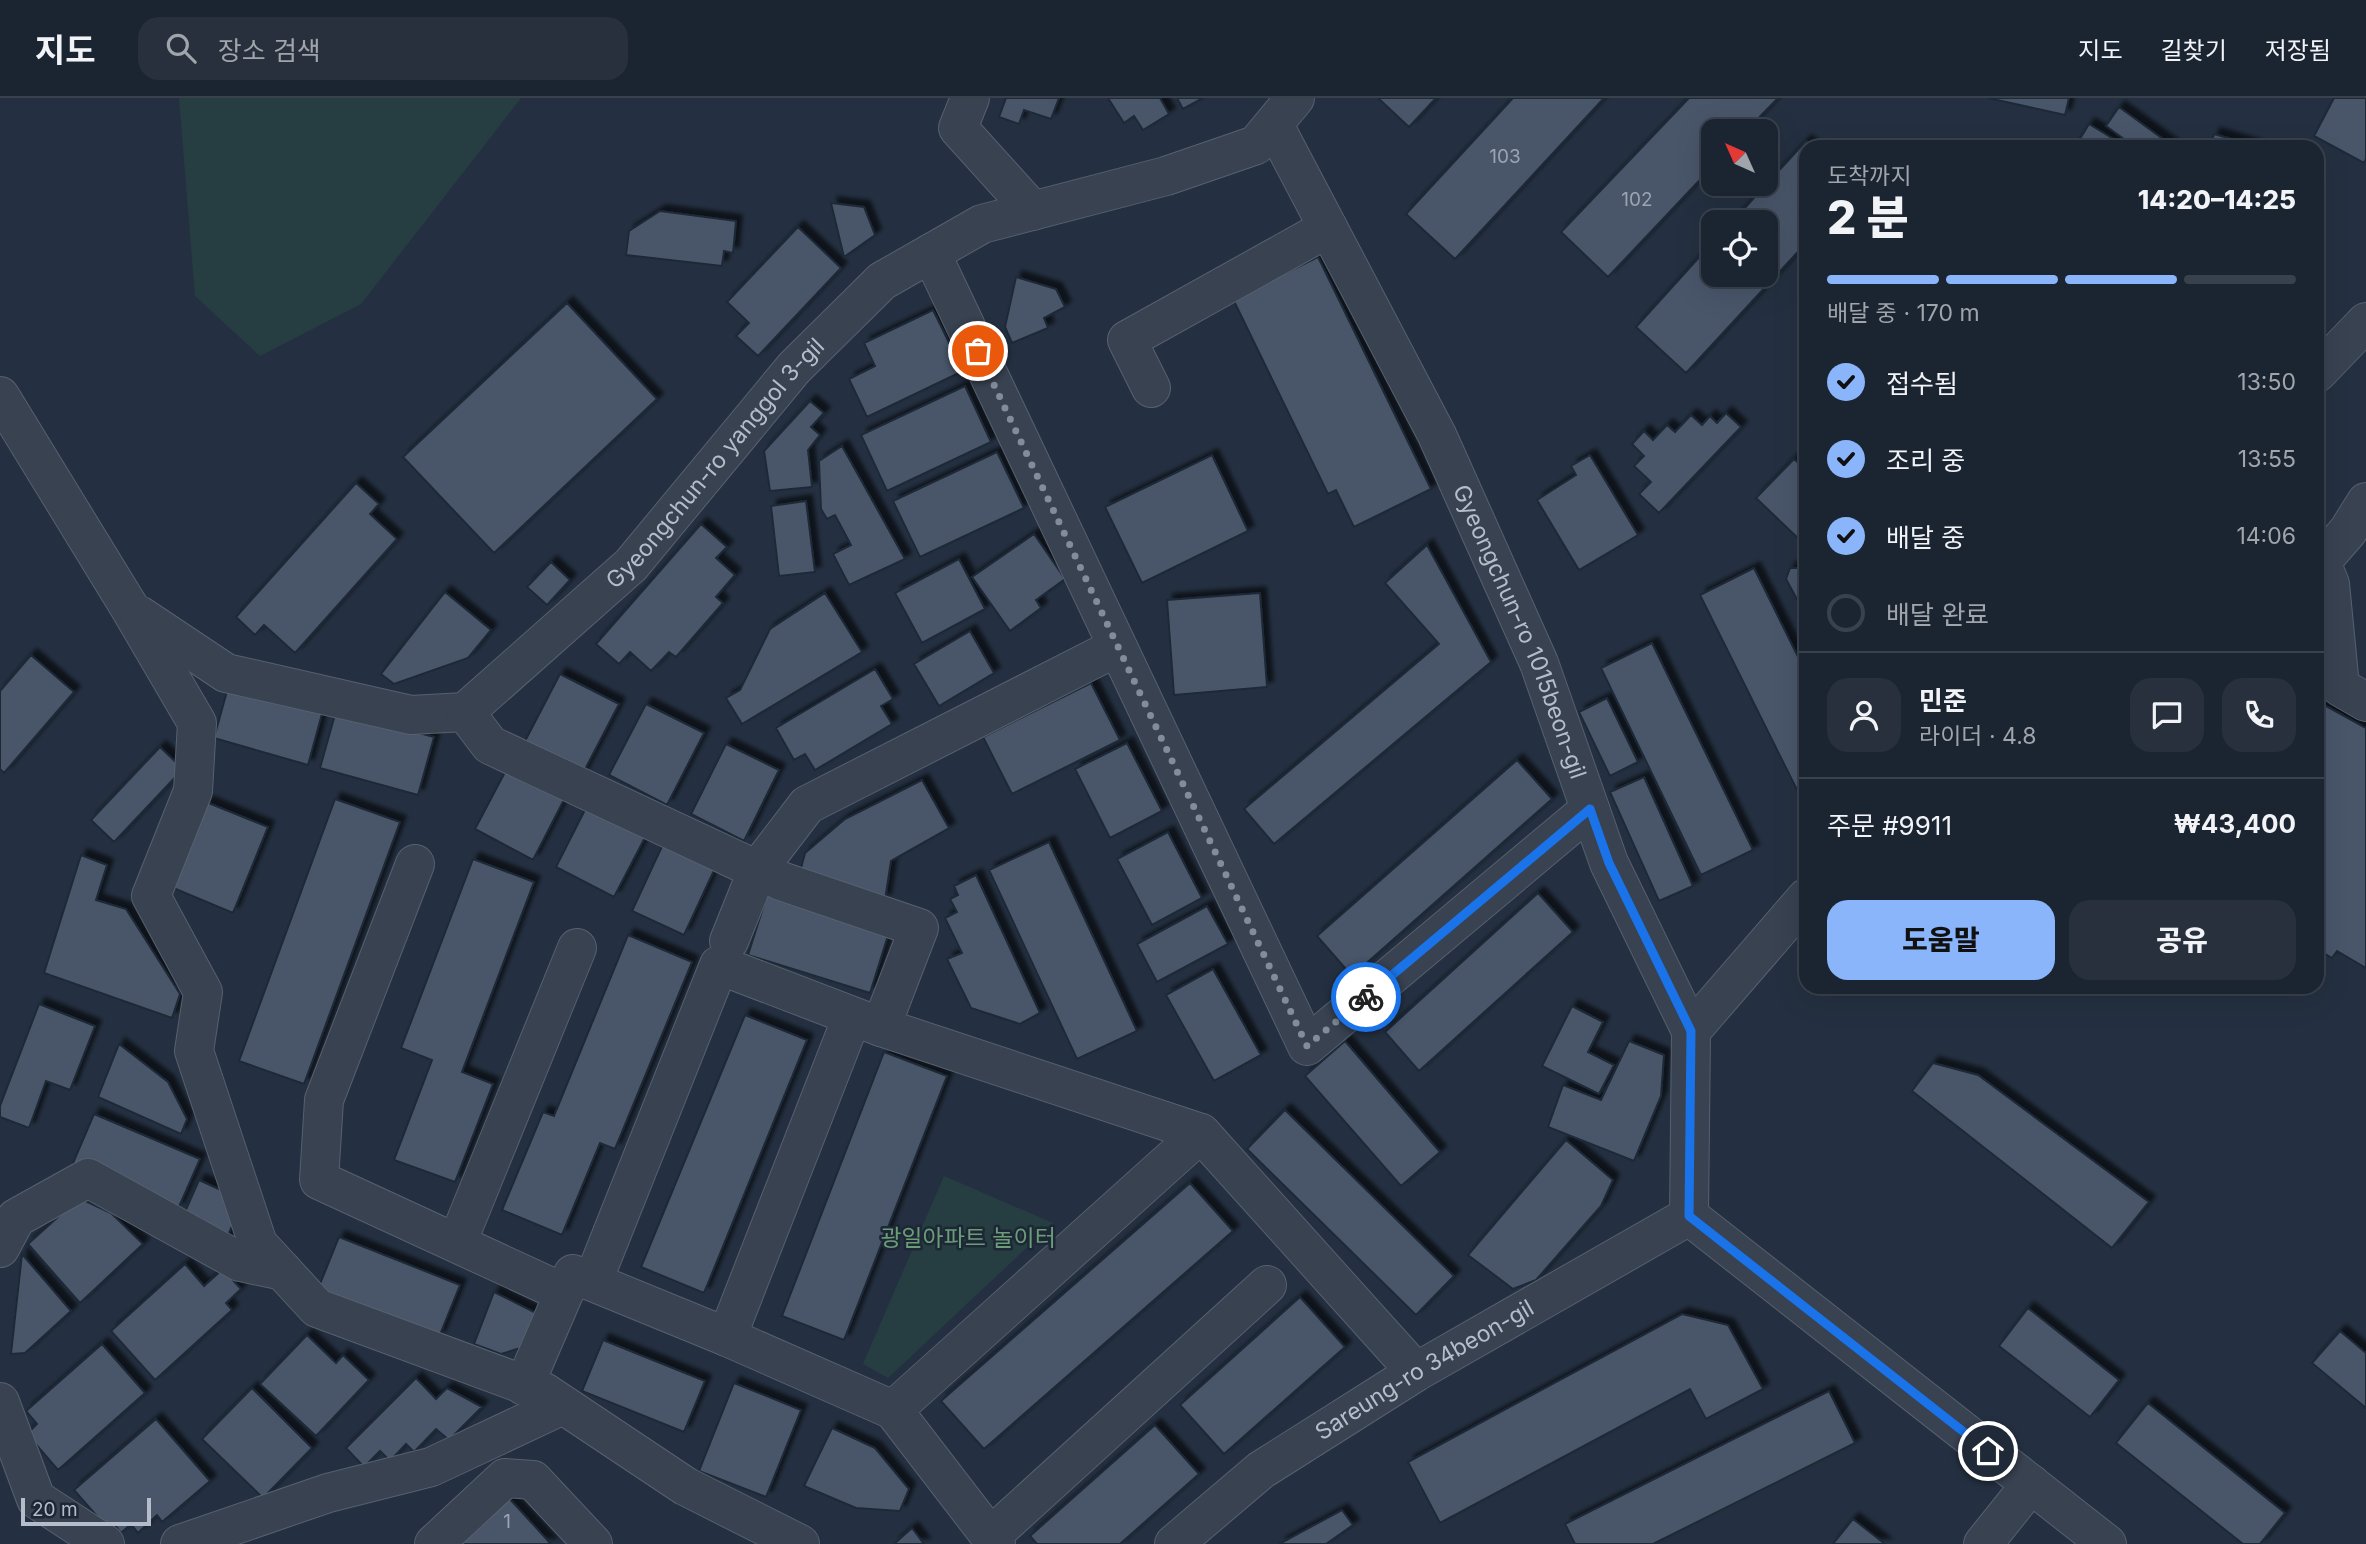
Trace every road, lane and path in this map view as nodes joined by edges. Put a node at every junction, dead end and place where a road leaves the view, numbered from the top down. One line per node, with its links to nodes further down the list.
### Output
1 (970, 98): 3 (street)
2 (1281, 109): 3 (street, Gyeongchun-ro yanggol 3-gil); 4 (street, Gyeongchun-ro 1015beon-gil)
3 (1033, 211): 5 (street, Gyeongchun-ro yanggol 3-gil)
4 (1328, 228): 8 (street); 17 (street, Gyeongchun-ro 1015beon-gil)
5 (931, 253): 14 (street); 16 (street, Gyeongchun-ro yanggol 3-gil)
6 (2366, 322): 7 (street)
7 (2324, 366)
8 (1151, 388)
9 (0, 396): 13 (street)
10 (2366, 502): 11 (street)
11 (2324, 559)
12 (2324, 569): 15 (street)
13 (131, 610): 16 (street); 29 (street)
14 (1117, 647): 17 (street); 19 (street)
15 (2366, 702)
16 (465, 712): 19 (street)
17 (1590, 809): 24 (street, Gyeongchun-ro 1015beon-gil)
18 (415, 864): 27 (street)
19 (758, 869): 21 (street); 23 (street)
20 (1799, 906): 24 (street)
21 (729, 941)
22 (577, 948): 27 (street)
23 (867, 1022): 25 (street); 31 (street); 32 (street)
24 (1691, 1031): 26 (street, Gyeongchun-ro 1015beon-gil)
25 (1201, 1133): 33 (street); 37 (street)
26 (1689, 1216): 33 (street, Sareung-ro 34beon-gil); 38 (street)
27 (457, 1243): 31 (street)
28 (0, 1248): 29 (street)
29 (283, 1271): 34 (street)
30 (1267, 1285): 39 (street)
31 (579, 1287): 32 (street); 34 (street)
32 (727, 1337): 37 (street)
33 (1416, 1371): 45 (street, Sareung-ro 34beon-gil)
34 (524, 1386): 36 (street)
35 (0, 1402): 40 (street)
36 (563, 1405): 41 (street); 44 (street)
37 (893, 1410): 39 (street)
38 (2031, 1484): 46 (street); 47 (street)
39 (993, 1540)
40 (105, 1544)
41 (180, 1544)
42 (434, 1544): 43 (street)
43 (593, 1544)
44 (800, 1544)
45 (1174, 1544)
46 (1983, 1544)
47 (2107, 1544)

